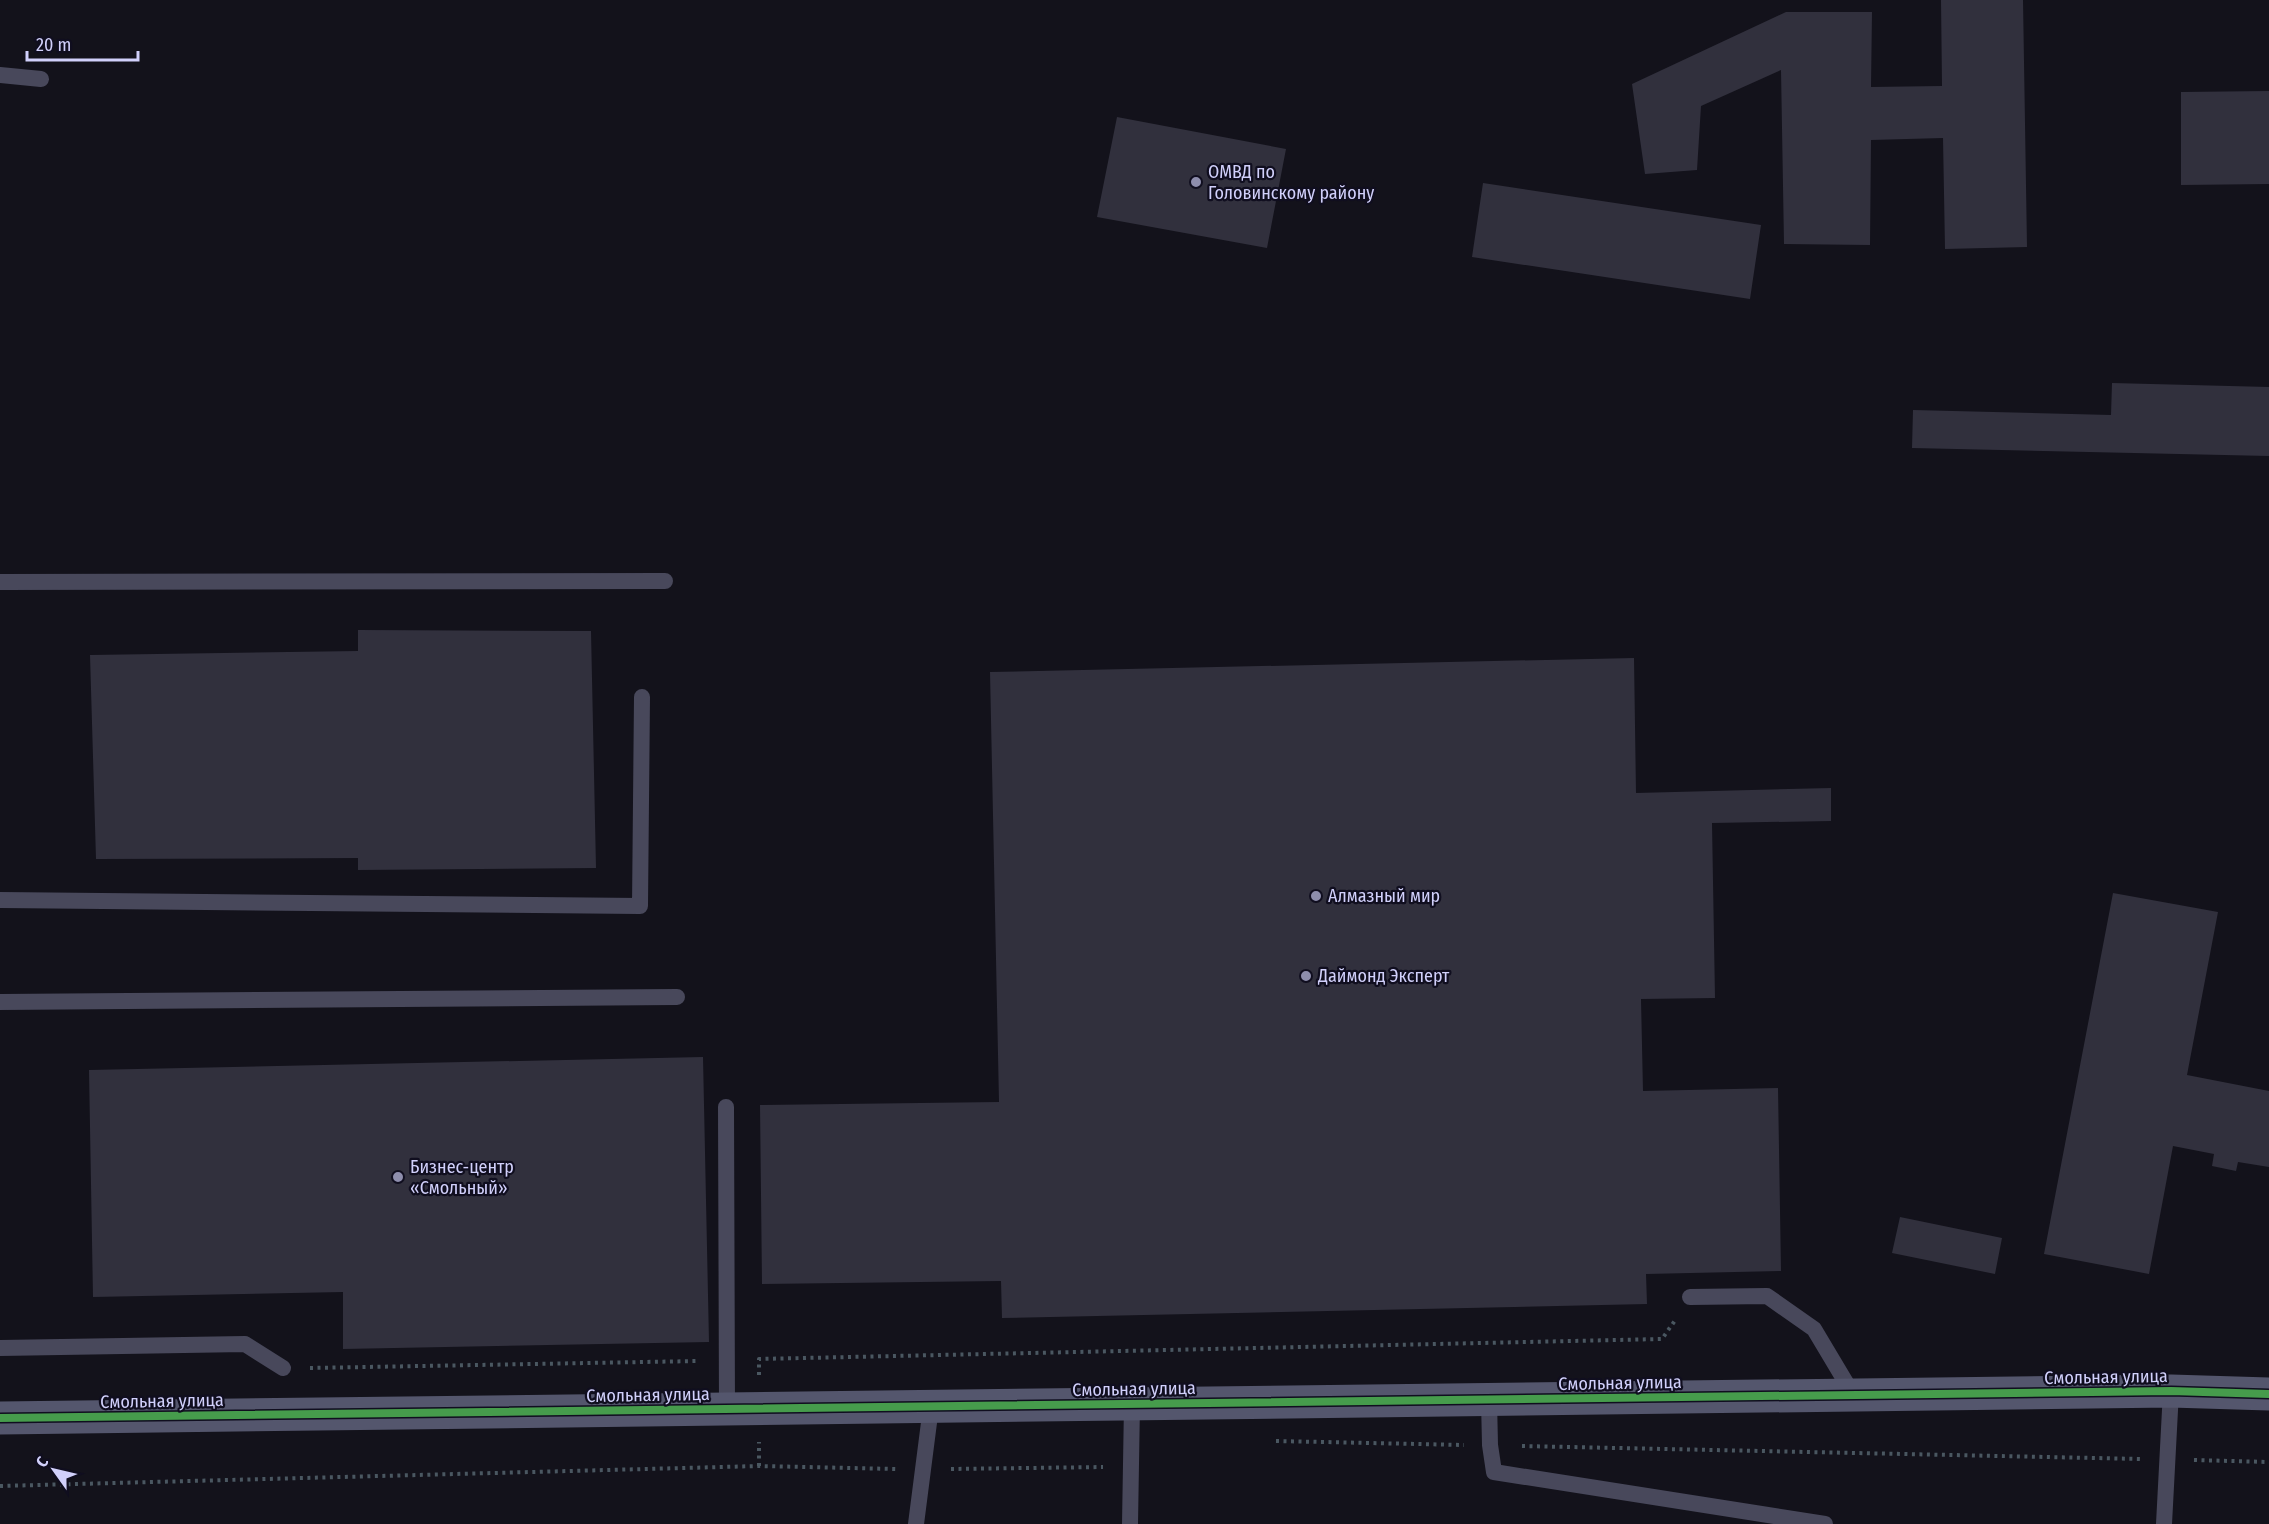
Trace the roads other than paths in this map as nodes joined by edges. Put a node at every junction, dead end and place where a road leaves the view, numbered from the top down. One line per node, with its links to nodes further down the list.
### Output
1 (0, 75): 2 (lane)
2 (41, 80)
3 (666, 580): 4 (lane)
4 (0, 582)
5 (642, 697): 6 (lane)
6 (0, 900)
7 (678, 997): 8 (lane)
8 (0, 1002)
9 (726, 1107): 19 (lane)
10 (1690, 1297): 15 (lane)
11 (0, 1348): 12 (lane)
12 (283, 1368)
13 (2171, 1391): 14 (street, Смольная улица); 15 (street, Смольная улица); 24 (lane)
14 (2269, 1394)
15 (1854, 1395): 16 (street, Смольная улица)
16 (1489, 1400): 17 (street, Смольная улица); 23 (lane)
17 (1132, 1404): 18 (street, Смольная улица); 22 (lane)
18 (931, 1407): 19 (street, Смольная улица); 21 (lane)
19 (727, 1409): 20 (street, Смольная улица)
20 (0, 1418)
21 (916, 1524)
22 (1130, 1524)
23 (1825, 1524)
24 (2164, 1524)

